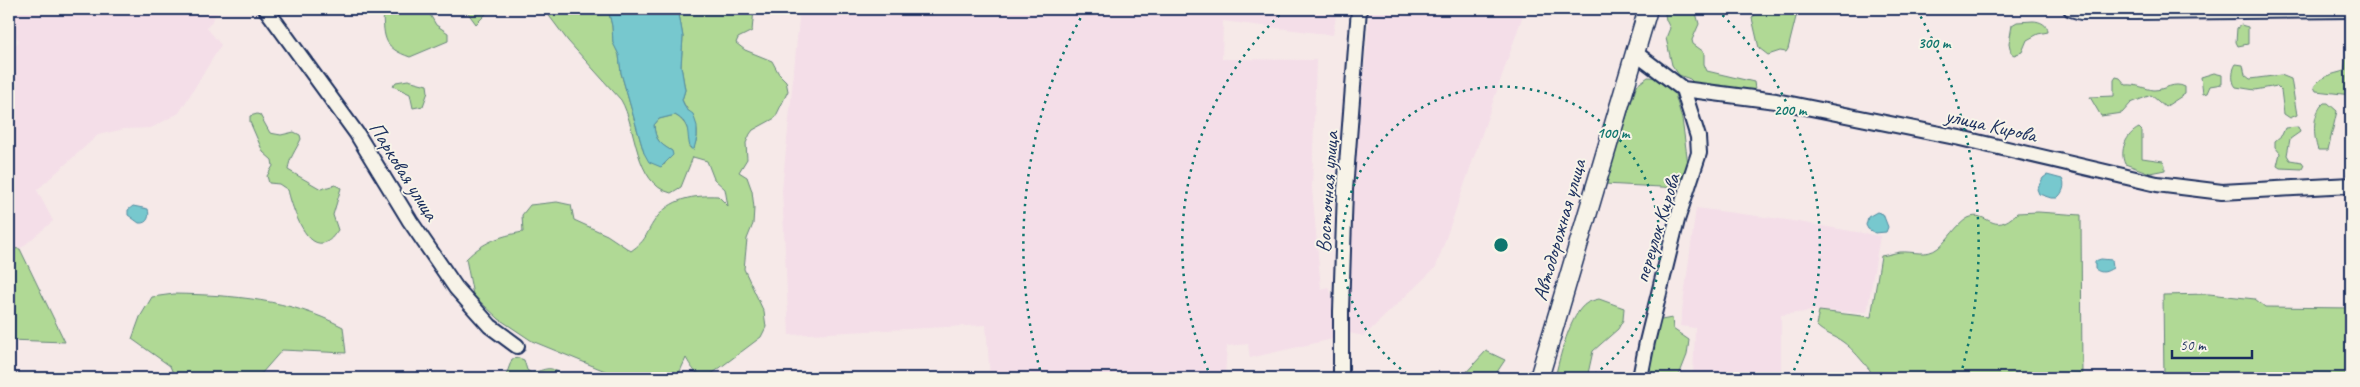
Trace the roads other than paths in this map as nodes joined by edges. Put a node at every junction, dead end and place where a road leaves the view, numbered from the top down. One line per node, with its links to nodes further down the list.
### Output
1 (266, 9): 9 (street, Парковая улица)
2 (1359, 9): 10 (street, Восточная улица)
3 (1648, 9): 6 (main road, Автодорожная улица)
4 (2071, 9): 5 (street)
5 (2351, 10)
6 (1634, 52): 7 (street, улица Кирова); 11 (main road, Автодорожная улица)
7 (1683, 89): 8 (street, улица Кирова); 12 (street, переулок Кирова)
8 (2351, 185)
9 (517, 346)
10 (1341, 378)
11 (1539, 378)
12 (1640, 378)

